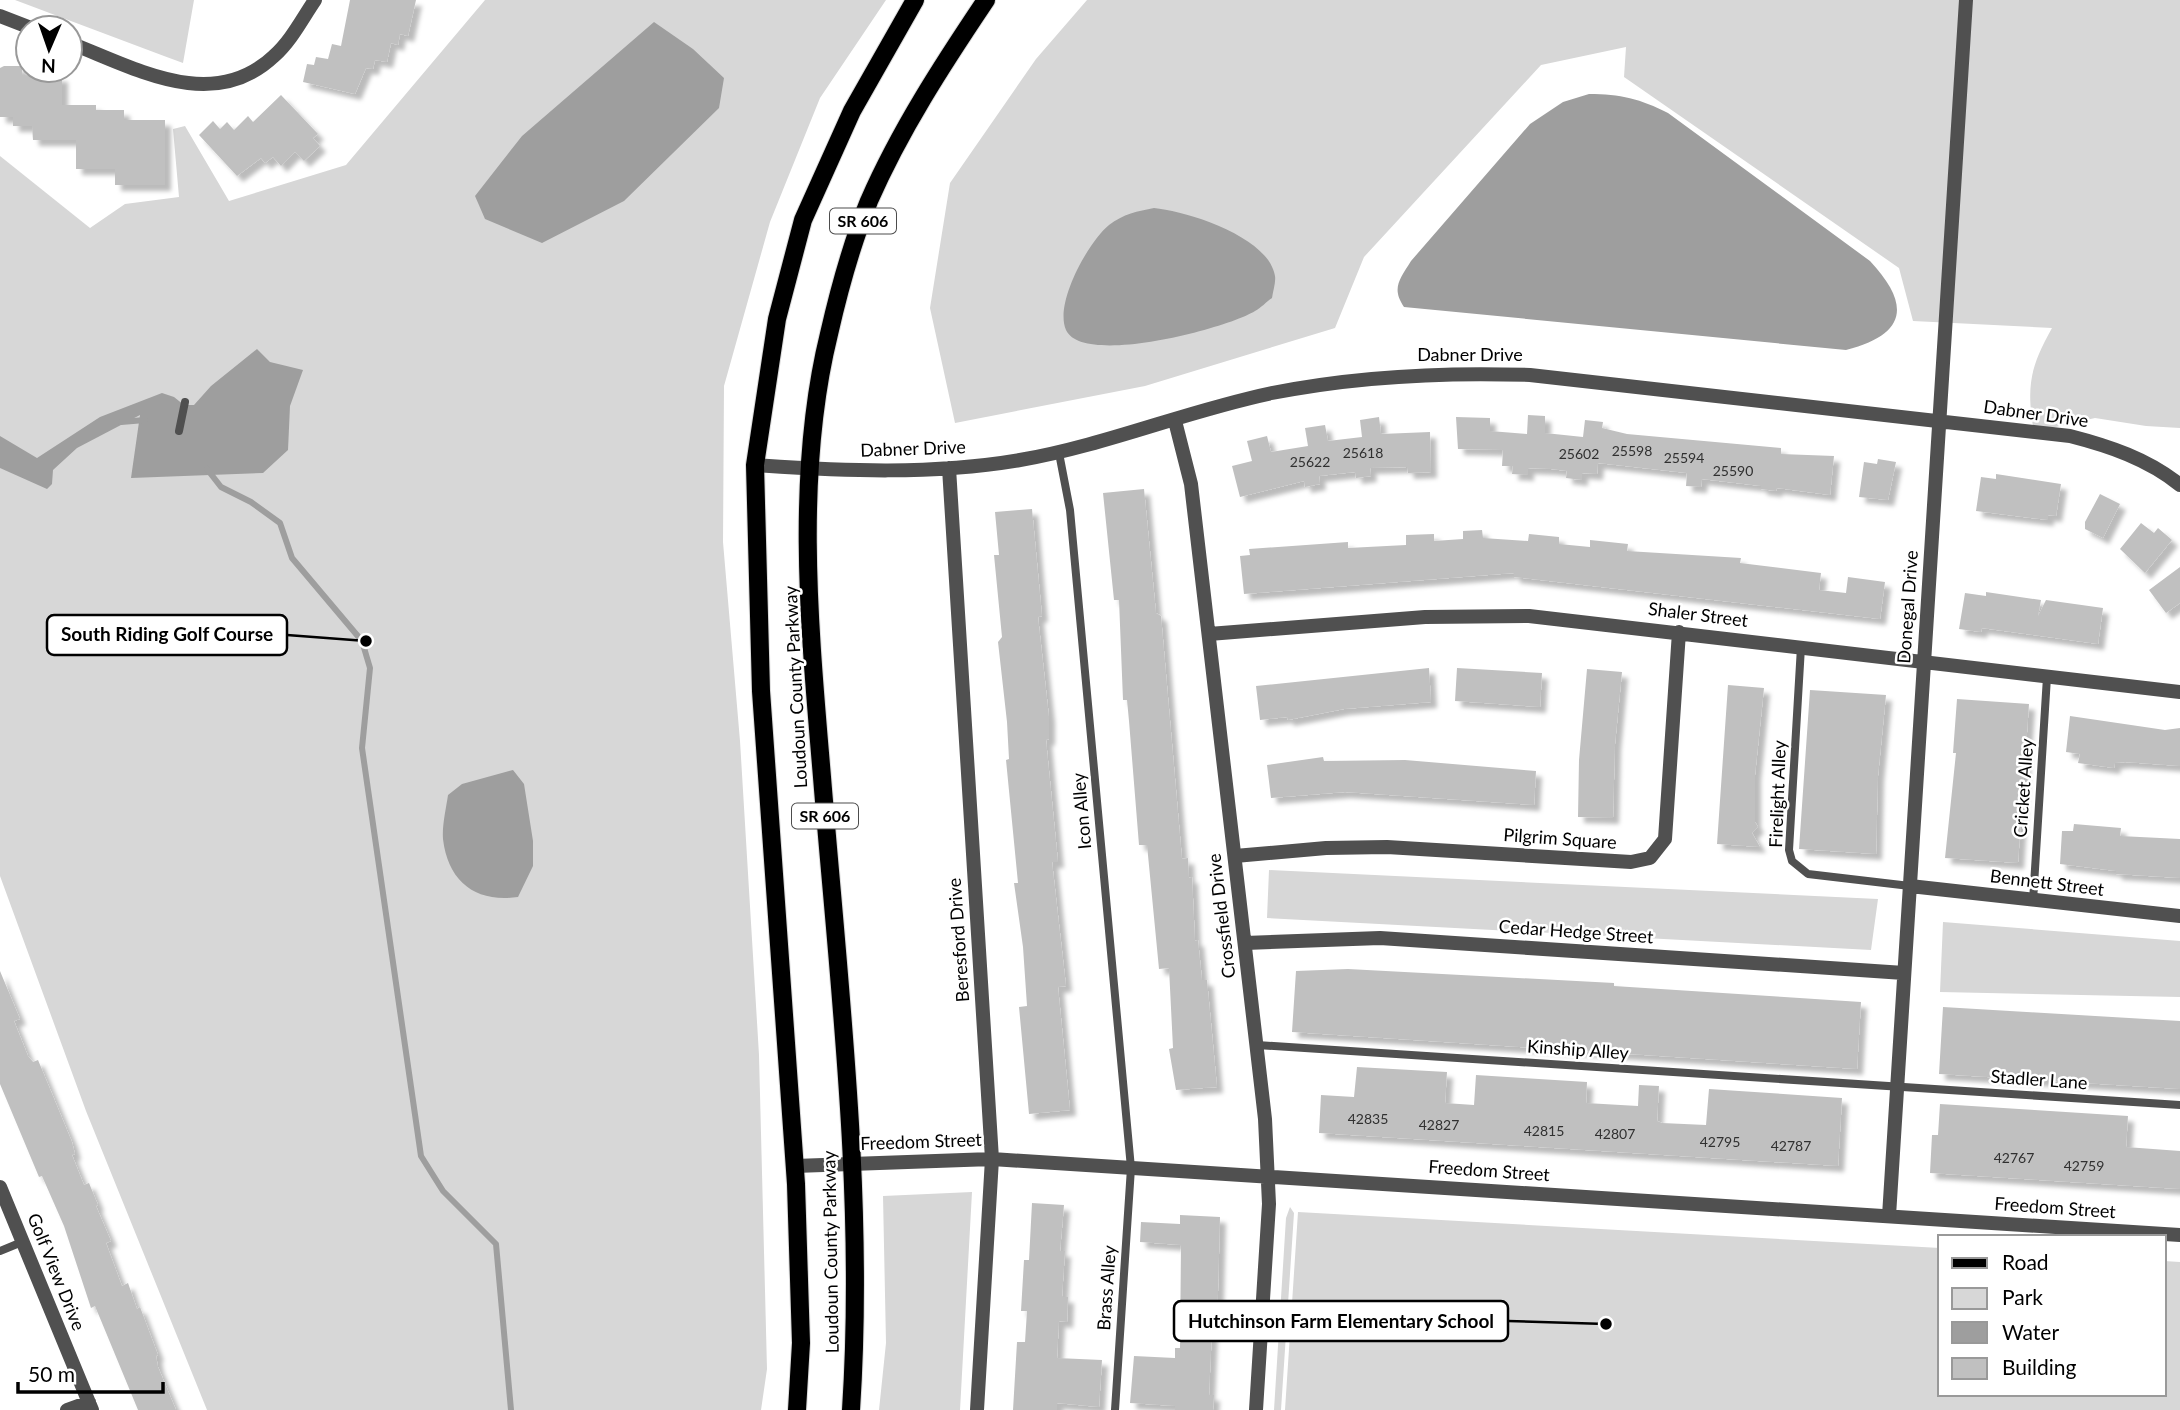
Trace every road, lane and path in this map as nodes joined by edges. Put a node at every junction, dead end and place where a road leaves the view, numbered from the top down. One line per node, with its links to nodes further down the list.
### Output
1 (315, 0): 5 (street)
2 (915, 0): 11 (main road, Loudoun County Parkway / SR 606)
3 (986, 0): 13 (main road, Loudoun County Parkway / SR 606)
4 (1966, 0): 8 (street, Donegal Drive)
5 (84, 48)
6 (185, 402): 9 (lane)
7 (1175, 421): 8 (street, Dabner Drive); 10 (street, Dabner Drive); 16 (street, Crossfield Drive)
8 (1940, 421): 14 (street, Dabner Drive); 18 (street, Donegal Drive)
9 (179, 431)
10 (1059, 453): 12 (street, Dabner Drive); 33 (lane, Icon Alley)
11 (755, 465): 13 (street, Dabner Drive); 32 (main road, Loudoun County Parkway / SR 606)
12 (948, 468): 13 (street, Dabner Drive); 30 (street, Beresford Drive)
13 (811, 469): 31 (main road, Loudoun County Parkway / SR 606)
14 (2180, 485)
15 (1679, 632): 16 (street, Shaler Street); 17 (street, Shaler Street); 21 (street, Pilgrim Square)
16 (1209, 634): 21 (street, Crossfield Drive)
17 (1801, 647): 18 (street, Shaler Street); 22 (lane, Firelight Alley)
18 (1924, 662): 19 (street, Shaler Street); 22 (street, Donegal Drive)
19 (2047, 677): 20 (street, Shaler Street); 23 (lane, Cricket Alley)
20 (2180, 692)
21 (1235, 856): 25 (street, Crossfield Drive)
22 (1910, 886): 23 (street, Bennett Street); 26 (street, Donegal Drive)
23 (2033, 901): 24 (street, Bennett Street)
24 (2180, 916)
25 (1245, 943): 26 (street, Cedar Hedge Street); 27 (street, Crossfield Drive)
26 (1904, 973): 28 (street, Donegal Drive)
27 (1257, 1045): 28 (lane, Kinship Alley); 34 (street, Crossfield Drive)
28 (1897, 1087): 29 (lane, Stadler Lane); 36 (street, Donegal Drive)
29 (2180, 1105)
30 (992, 1159): 31 (street, Freedom Street); 33 (street, Freedom Street); 44 (street, Beresford Drive)
31 (851, 1163): 32 (street, Freedom Street); 43 (main road, Loudoun County Parkway / SR 606)
32 (795, 1166): 42 (main road, Loudoun County Parkway / SR 606)
33 (1131, 1168): 34 (street, Freedom Street); 45 (lane, Brass Alley)
34 (1269, 1177): 36 (street, Freedom Street); 46 (street, Crossfield Drive)
35 (0, 1187): 38 (street, Golf View Drive)
36 (1889, 1216): 37 (street, Freedom Street)
37 (2180, 1235)
38 (22, 1242): 39 (lane); 40 (street, Golf View Drive)
39 (0, 1251)
40 (90, 1406): 41 (street)
41 (67, 1410)
42 (797, 1410)
43 (851, 1410)
44 (976, 1410)
45 (1115, 1410)
46 (1256, 1410)

